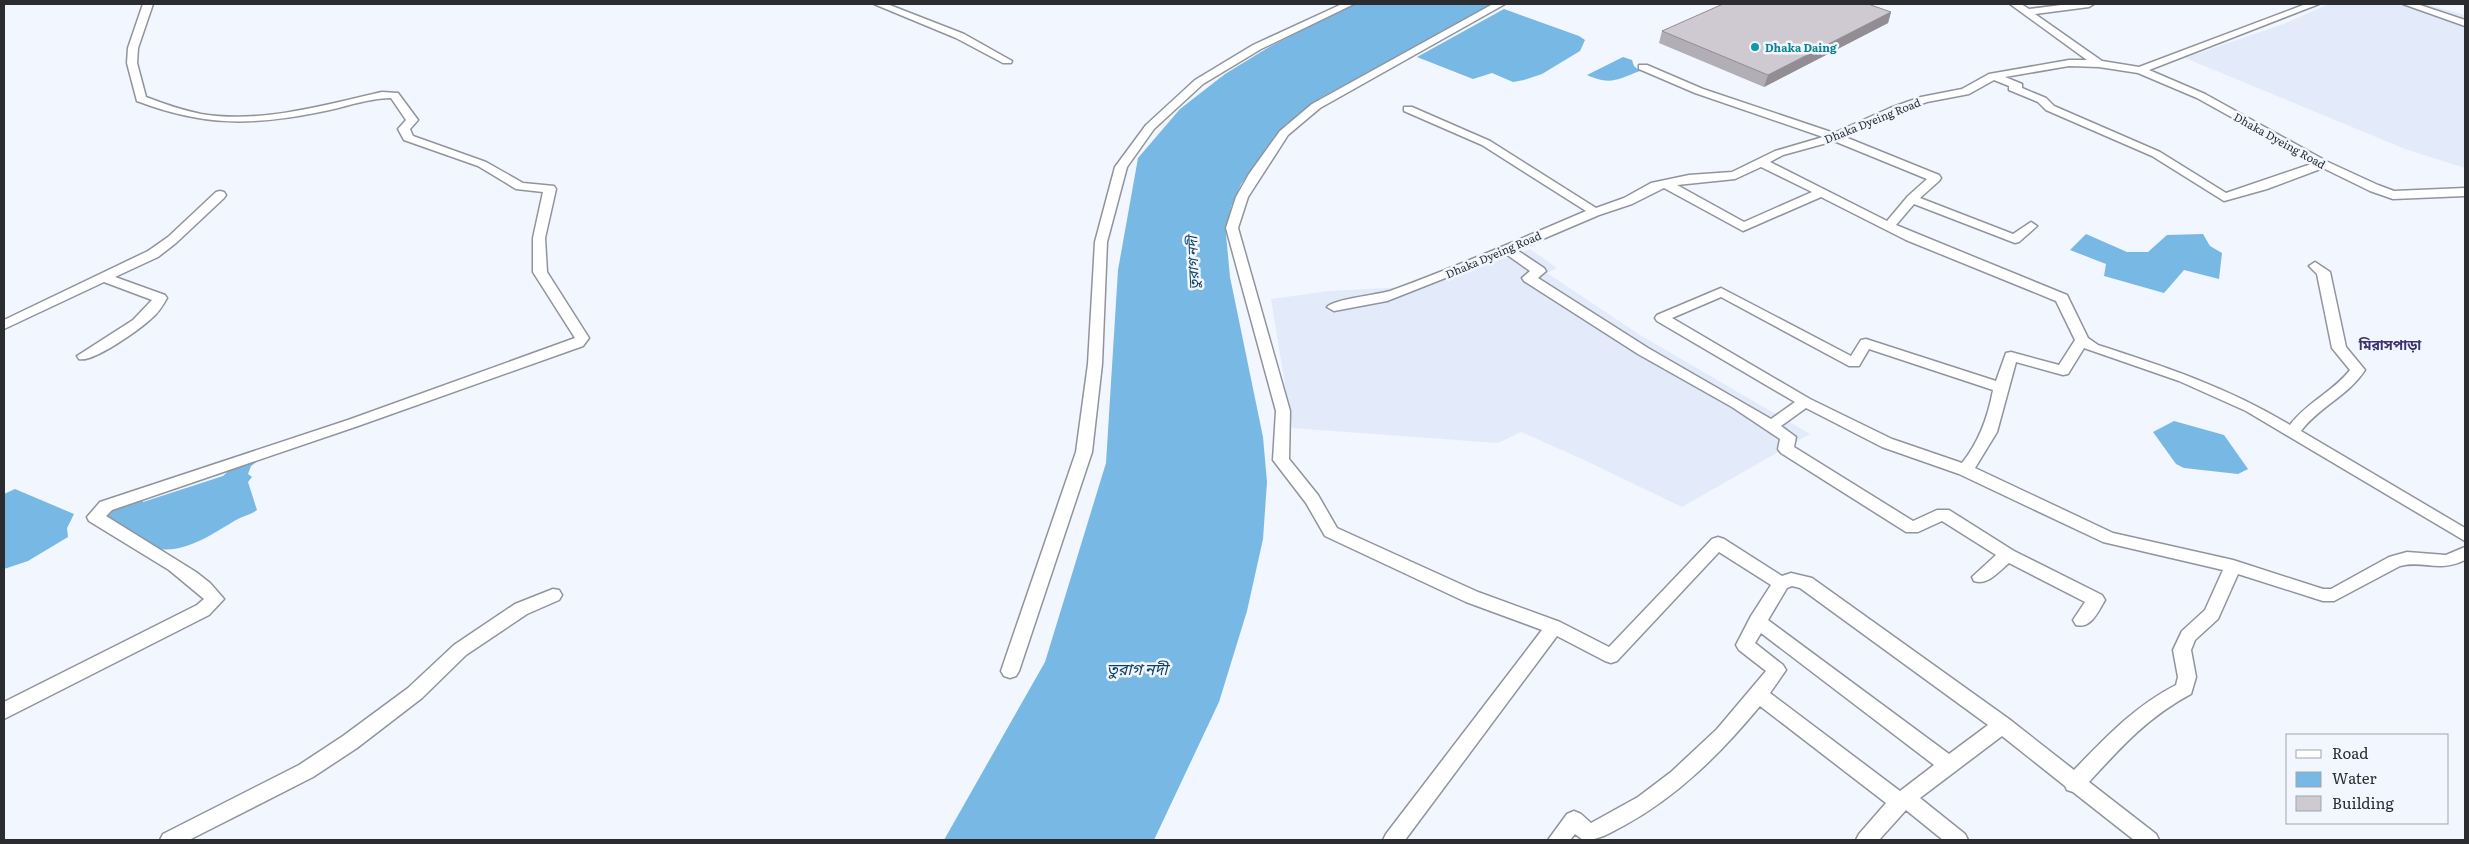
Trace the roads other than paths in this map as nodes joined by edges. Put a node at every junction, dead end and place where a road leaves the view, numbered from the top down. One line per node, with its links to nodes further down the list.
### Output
1 (148, 4): 54 (street)
2 (879, 4): 13 (street)
3 (1350, 4): 52 (street)
4 (1500, 4): 51 (street)
5 (2015, 4): 11 (street)
6 (2089, 4): 11 (street)
7 (2280, 4): 10 (street)
8 (2314, 4): 10 (street)
9 (2408, 4): 12 (street)
10 (2298, 10): 16 (street)
11 (2029, 12): 14 (street)
12 (2465, 23)
13 (1007, 61)
14 (2099, 64): 16 (street, Dhaka Dyeing Road); 17 (street, Dhaka Dyeing Road)
15 (1643, 66): 19 (street)
16 (2140, 70): 21 (street, Dhaka Dyeing Road)
17 (1993, 76): 19 (street, Dhaka Dyeing Road); 21 (street)
18 (1408, 109): 27 (street)
19 (1835, 137): 20 (street, Dhaka Dyeing Road); 26 (street)
20 (1761, 162): 22 (street, Dhaka Dyeing Road); 23 (street)
21 (2324, 164): 24 (street, Dhaka Dyeing Road)
22 (1666, 184): 23 (street); 27 (street, Dhaka Dyeing Road)
23 (1822, 192): 28 (street)
24 (2465, 192)
25 (220, 195): 32 (street)
26 (1912, 198): 28 (street); 29 (street)
27 (1595, 212): 30 (street, Dhaka Dyeing Road)
28 (1889, 226): 35 (street)
29 (2031, 226)
30 (1507, 249): 33 (street, Dhaka Dyeing Road); 39 (street)
31 (2316, 266): 40 (street)
32 (104, 278): 34 (street); 36 (street)
33 (1334, 307)
34 (4, 325)
35 (2082, 340): 37 (street); 40 (street)
36 (84, 356)
37 (2001, 388): 38 (street); 41 (street)
38 (1804, 402): 39 (street); 41 (street)
39 (1771, 426): 44 (street)
40 (2293, 432): 42 (street)
41 (1965, 470): 45 (street)
42 (2465, 535)
43 (2465, 553): 45 (street)
44 (2008, 555): 46 (street); 49 (street)
45 (2233, 566): 57 (street)
46 (1980, 577)
47 (1781, 583): 50 (street); 51 (street); 55 (street)
48 (553, 596): 59 (street)
49 (2082, 620)
50 (1758, 621): 53 (street); 56 (street)
51 (1554, 627): 60 (street)
52 (1010, 672)
53 (1759, 695): 58 (street); 61 (street)
54 (4, 711)
55 (2002, 725): 56 (street); 57 (street)
56 (1948, 765): 58 (street)
57 (2074, 784): 64 (street)
58 (1903, 800): 62 (street); 63 (street)
59 (170, 840)
60 (1393, 840)
61 (1558, 840)
62 (1866, 840)
63 (1958, 840)
64 (2149, 840)

